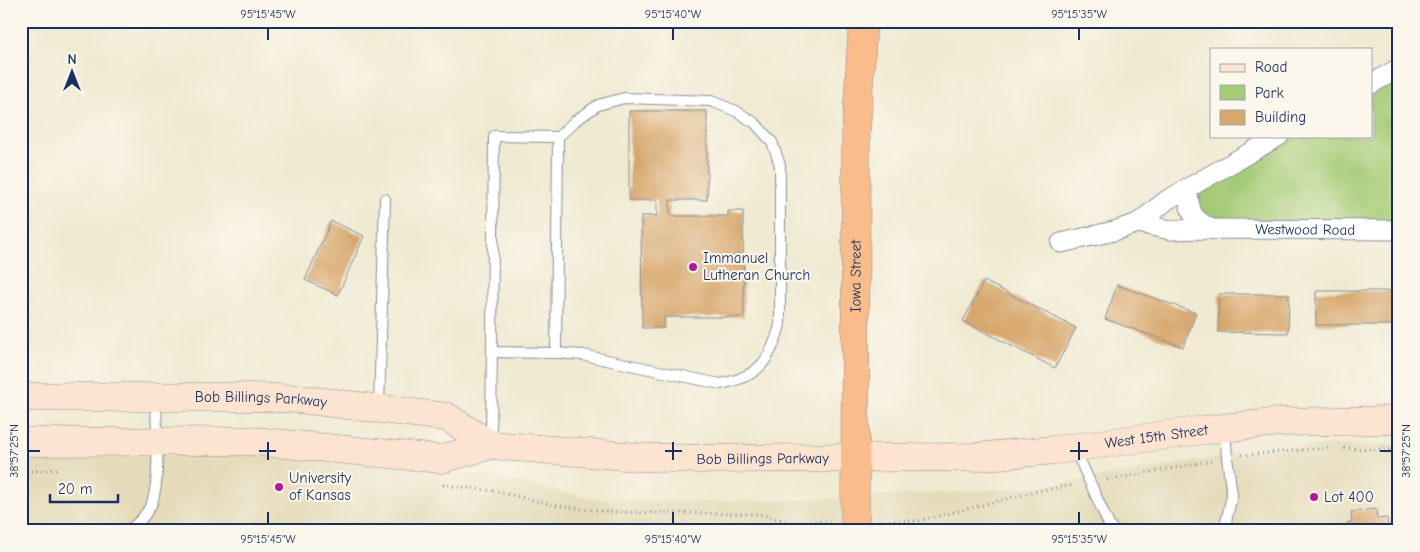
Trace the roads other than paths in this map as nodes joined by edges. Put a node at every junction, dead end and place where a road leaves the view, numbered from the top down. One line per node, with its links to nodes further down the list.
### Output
1 (863, 21): 23 (highway, Iowa Street)
2 (1399, 68): 3 (street)
3 (1372, 83)
4 (558, 137): 12 (lane); 13 (lane); 13 (lane)
5 (1275, 138): 6 (street)
6 (1186, 188): 8 (street); 9 (street)
7 (385, 199): 16 (lane)
8 (1138, 223): 9 (street, Westwood Road); 11 (street)
9 (1211, 229): 10 (street, Westwood Road)
10 (1399, 230)
11 (1061, 243)
12 (492, 352): 13 (lane); 21 (lane)
13 (556, 353)
14 (21, 397): 15 (main road, Bob Billings Parkway)
15 (156, 397): 16 (main road, Bob Billings Parkway); 19 (lane)
16 (380, 408): 21 (main road, Bob Billings Parkway)
17 (1399, 420): 18 (main road, West 15th Street)
18 (1225, 428): 22 (main road, West 15th Street); 27 (lane)
19 (156, 441): 20 (main road, Bob Billings Parkway); 21 (main road, Bob Billings Parkway); 24 (lane)
20 (21, 442)
21 (491, 446): 23 (main road, Bob Billings Parkway)
22 (1075, 448): 23 (main road, West 15th Street); 26 (lane)
23 (856, 457): 25 (highway, Iowa Street)
24 (126, 531)
25 (855, 531)
26 (1114, 531)
27 (1224, 531)

